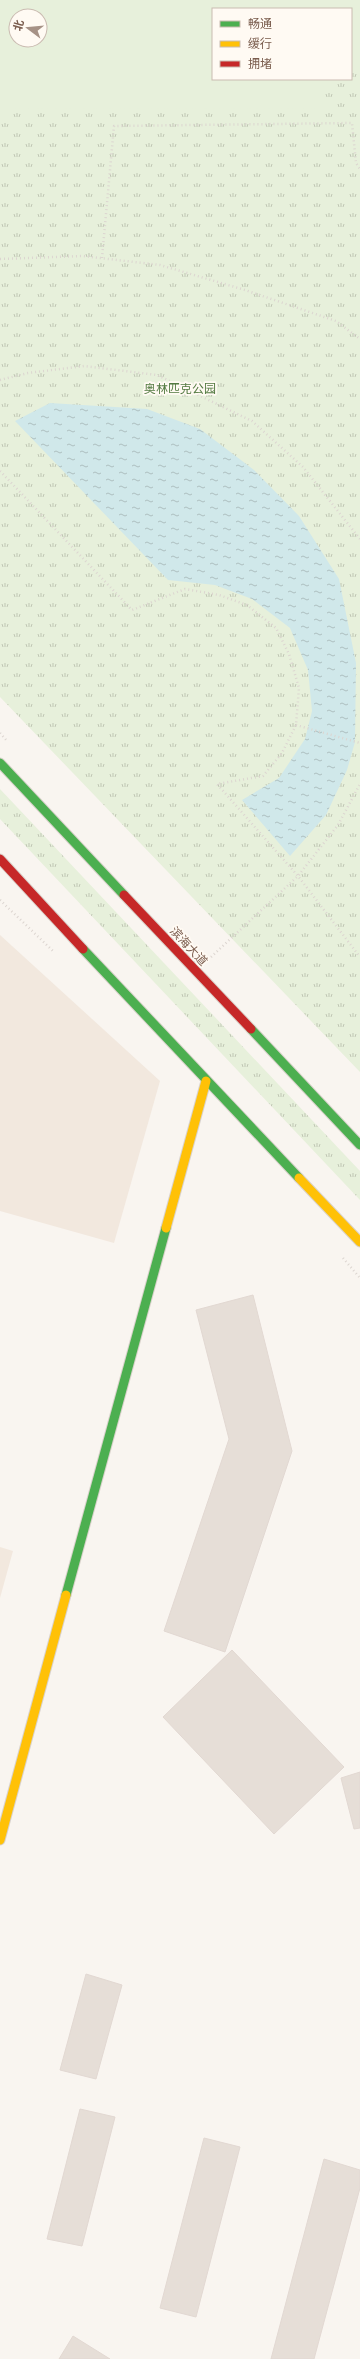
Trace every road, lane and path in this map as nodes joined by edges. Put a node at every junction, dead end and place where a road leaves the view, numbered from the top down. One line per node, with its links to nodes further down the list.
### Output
1 (360, 169): 2 (path)
2 (102, 258): 3 (path); 4 (path)
3 (0, 259)
4 (360, 339)
5 (0, 380): 7 (path)
6 (0, 471): 8 (path)
7 (360, 539)
8 (296, 725): 9 (path); 13 (path)
9 (360, 743)
10 (0, 763): 17 (main road, 滨海大道)
11 (360, 784): 13 (path)
12 (0, 859): 16 (main road)
13 (298, 876): 14 (path); 15 (path)
14 (211, 957)
15 (360, 957)
16 (206, 1081): 18 (main road); 19 (main road)
17 (360, 1145)
18 (360, 1242)
19 (0, 1840)

